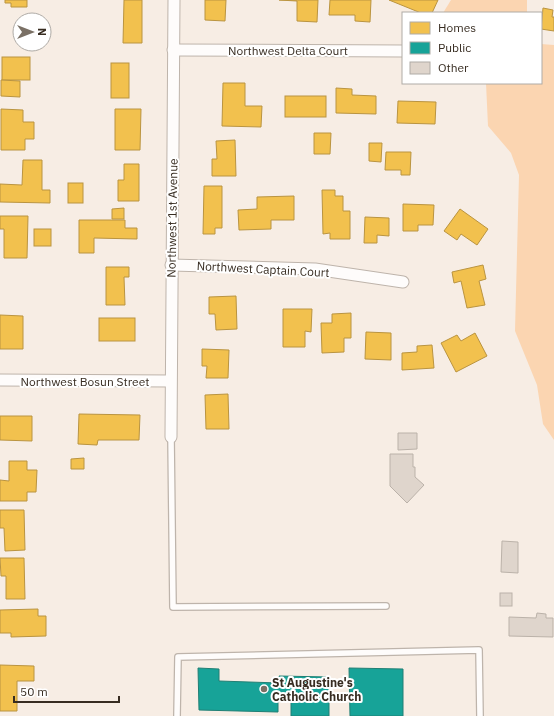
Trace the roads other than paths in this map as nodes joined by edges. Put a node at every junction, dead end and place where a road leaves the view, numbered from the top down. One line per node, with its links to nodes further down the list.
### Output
1 (174, 0): 2 (street, Northwest 1st Avenue)
2 (173, 50): 3 (street, Northwest Delta Court); 4 (street, Northwest 1st Avenue)
3 (402, 51)
4 (171, 265): 5 (street, Northwest Captain Court); 7 (street, Northwest 1st Avenue)
5 (403, 282)
6 (0, 380): 7 (street, Northwest Bosun Street)
7 (170, 381): 8 (street, Northwest 1st Avenue)
8 (170, 437): 9 (lane)
9 (386, 606)
10 (177, 716): 11 (lane)
11 (480, 716)

